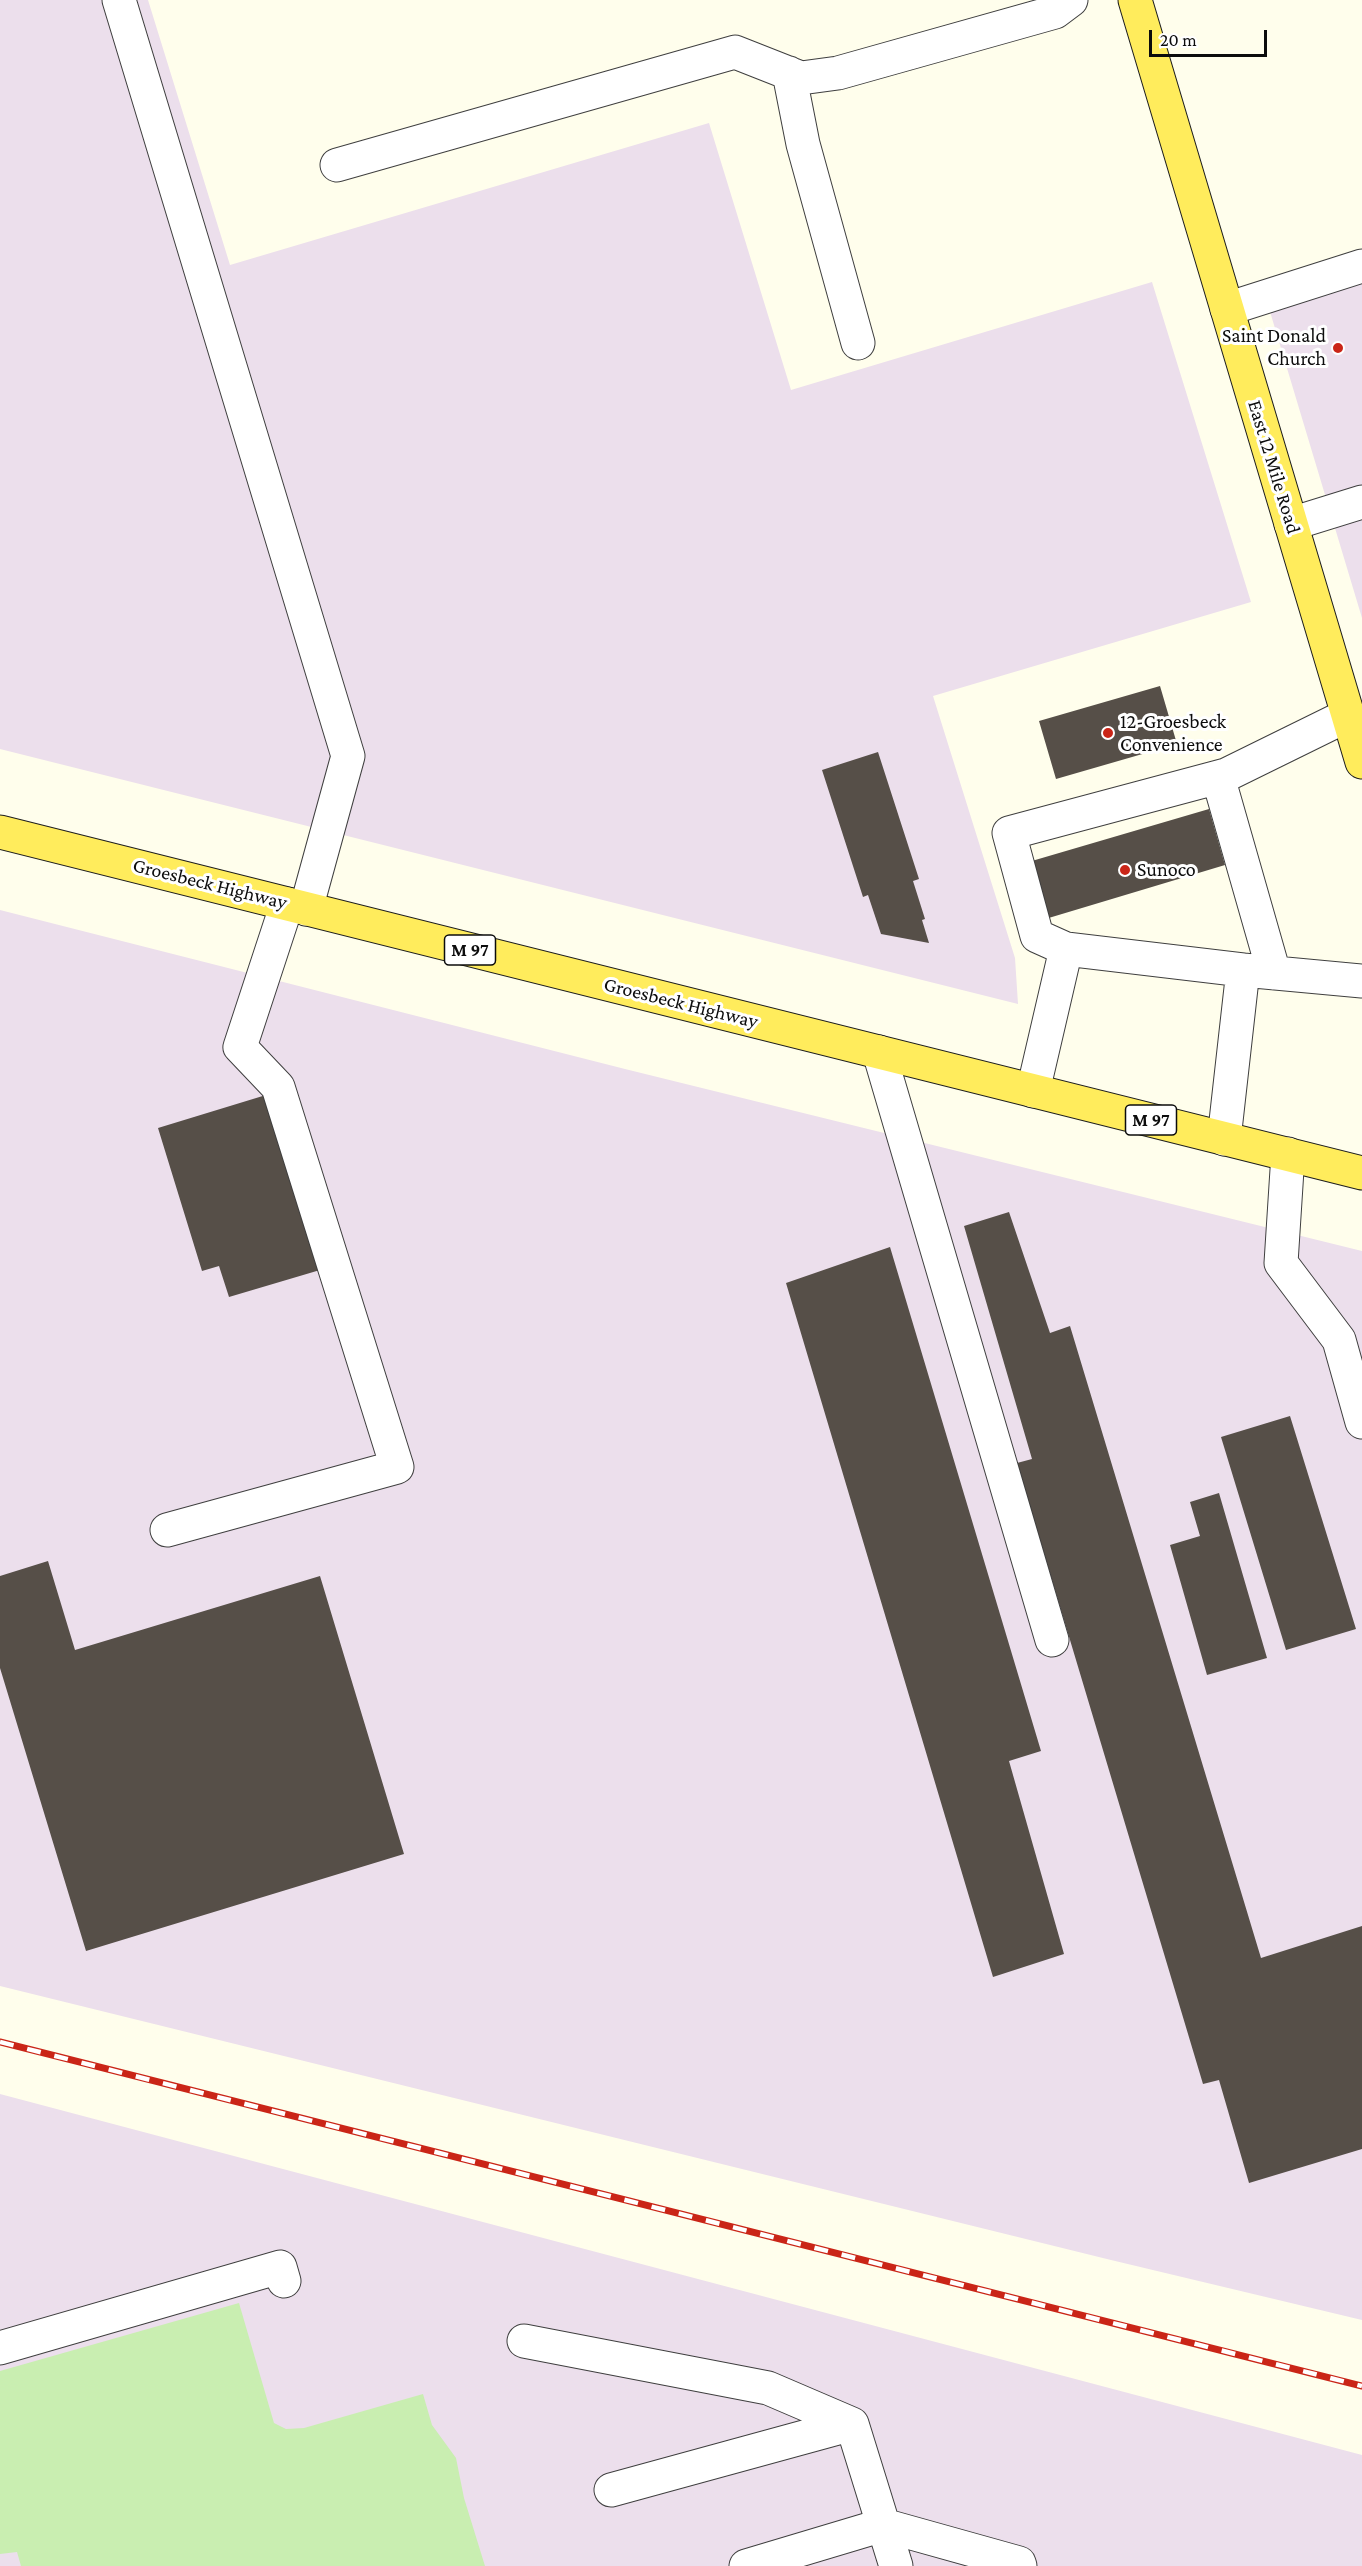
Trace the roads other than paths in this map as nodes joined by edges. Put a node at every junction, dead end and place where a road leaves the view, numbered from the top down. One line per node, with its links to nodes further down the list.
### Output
1 (119, 0): 15 (lane)
2 (1071, 0): 4 (lane)
3 (1135, 0): 7 (main road, East 12 Mile Road)
4 (789, 73): 5 (lane); 8 (lane)
5 (337, 165)
6 (1362, 266): 7 (lane)
7 (1227, 309): 10 (main road, East 12 Mile Road)
8 (858, 343)
9 (1362, 502): 10 (lane)
10 (1291, 524): 11 (main road, East 12 Mile Road)
11 (1348, 715): 12 (main road, East 12 Mile Road); 13 (lane)
12 (1362, 762)
13 (1218, 777): 16 (lane); 17 (lane)
14 (0, 832): 15 (main road, Groesbeck Highway / M 97)
15 (296, 906): 19 (main road, Groesbeck Highway / M 97); 25 (lane)
16 (1066, 949): 17 (lane); 20 (lane)
17 (1258, 971): 18 (lane); 21 (lane)
18 (1362, 981)
19 (879, 1052): 20 (main road, Groesbeck Highway / M 97); 26 (lane)
20 (1033, 1091): 21 (main road, Groesbeck Highway / M 97)
21 (1224, 1139): 22 (main road, Groesbeck Highway / M 97)
22 (1288, 1154): 23 (main road, Groesbeck Highway / M 97); 24 (lane)
23 (1362, 1173)
24 (1362, 1422)
25 (167, 1530)
26 (1052, 1640)
27 (284, 2281): 29 (lane)
28 (524, 2341): 30 (lane)
29 (0, 2348)
30 (852, 2424): 31 (lane); 32 (lane)
31 (611, 2490)
32 (883, 2525): 33 (lane); 34 (lane); 35 (lane)
33 (746, 2566)
34 (896, 2566)
35 (1020, 2566)

